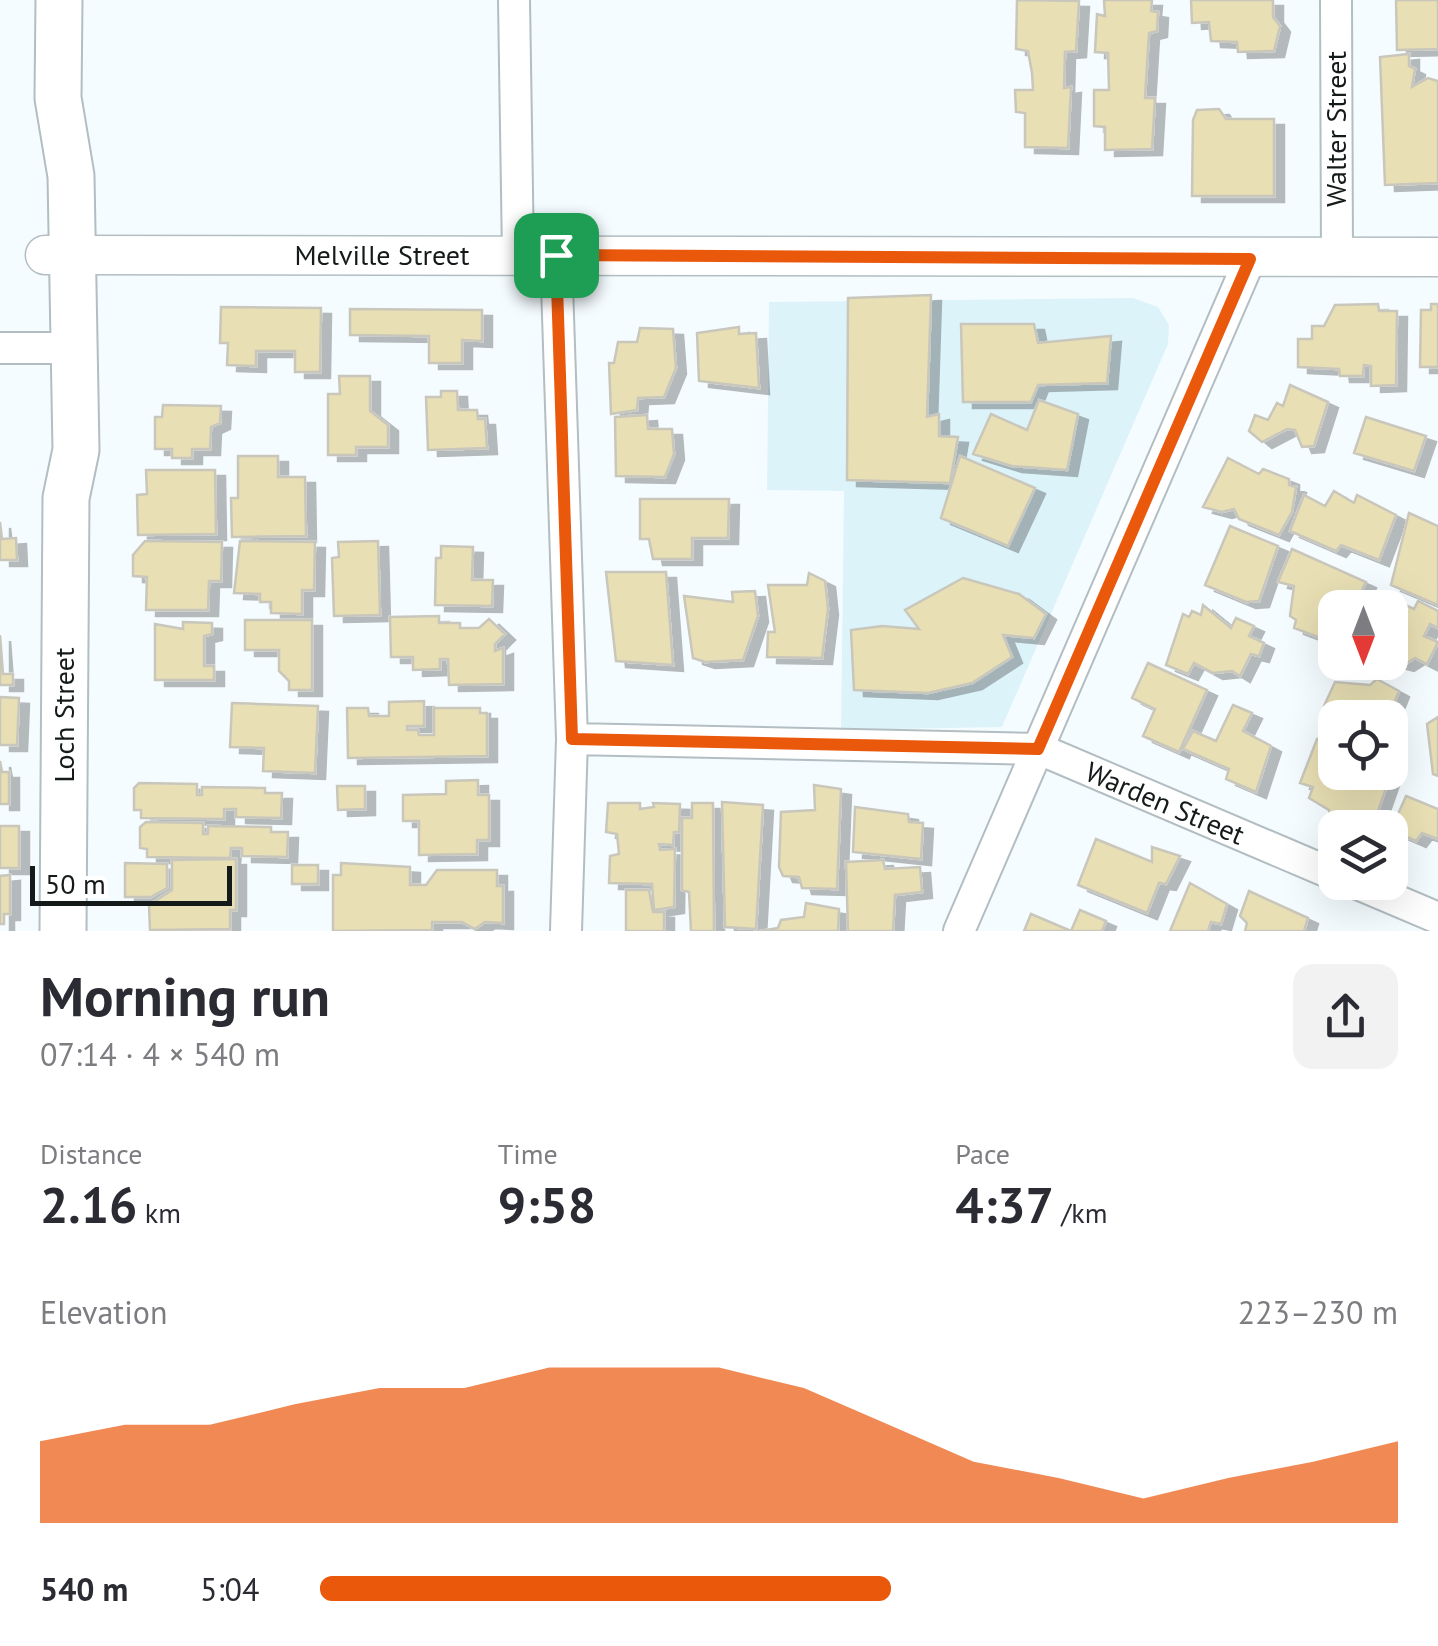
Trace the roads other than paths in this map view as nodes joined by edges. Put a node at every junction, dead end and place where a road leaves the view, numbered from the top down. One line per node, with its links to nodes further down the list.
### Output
1 (59, 0): 4 (main road, Loch Street)
2 (514, 0): 5 (street)
3 (1336, 0): 8 (street, Walter Street)
4 (58, 255): 5 (street, Melville Street); 11 (main road, Loch Street)
5 (518, 255): 6 (street, Melville Street)
6 (556, 255): 9 (street, Melville Street); 12 (street)
7 (1438, 257): 8 (street, Melville Street)
8 (1336, 258): 9 (street, Melville Street)
9 (1250, 259): 13 (street)
10 (0, 348): 11 (street)
11 (59, 348): 17 (main road, Loch Street)
12 (572, 739): 13 (street, Warden Street); 18 (street)
13 (1038, 749): 14 (street, Warden Street); 19 (street)
14 (1318, 868)
15 (1396, 900): 16 (street)
16 (1438, 918)
17 (63, 931)
18 (566, 931)
19 (959, 931)

